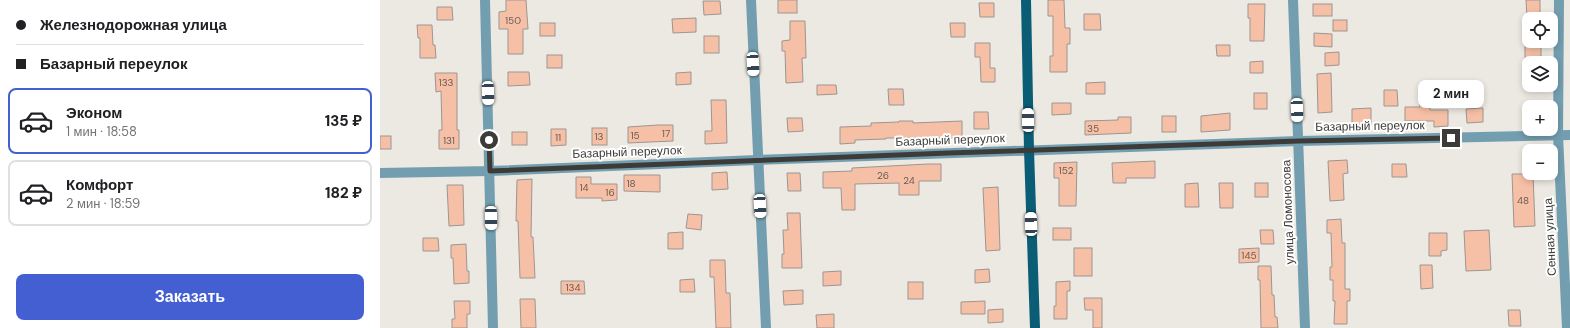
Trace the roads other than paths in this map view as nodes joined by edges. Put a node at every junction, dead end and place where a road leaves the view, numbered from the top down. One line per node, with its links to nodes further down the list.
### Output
1 (485, 0): 12 (street)
2 (751, 0): 11 (street)
3 (1026, 0): 10 (main road)
4 (1293, 0): 9 (street, улица Ломоносова)
5 (1559, 0): 6 (street, Сенная улица)
6 (1558, 135): 7 (street, Базарный переулок); 18 (street, Сенная улица)
7 (1570, 135)
8 (1522, 136): 9 (street, Базарный переулок)
9 (1299, 141): 10 (street, Базарный переулок); 17 (street, улица Ломоносова)
10 (1029, 150): 11 (street, Базарный переулок); 16 (main road)
11 (757, 160): 12 (street, Базарный переулок); 15 (street)
12 (490, 171): 13 (street, Базарный переулок); 14 (street)
13 (380, 173)
14 (493, 328)
15 (766, 328)
16 (1035, 328)
17 (1304, 328)
18 (1567, 328)

